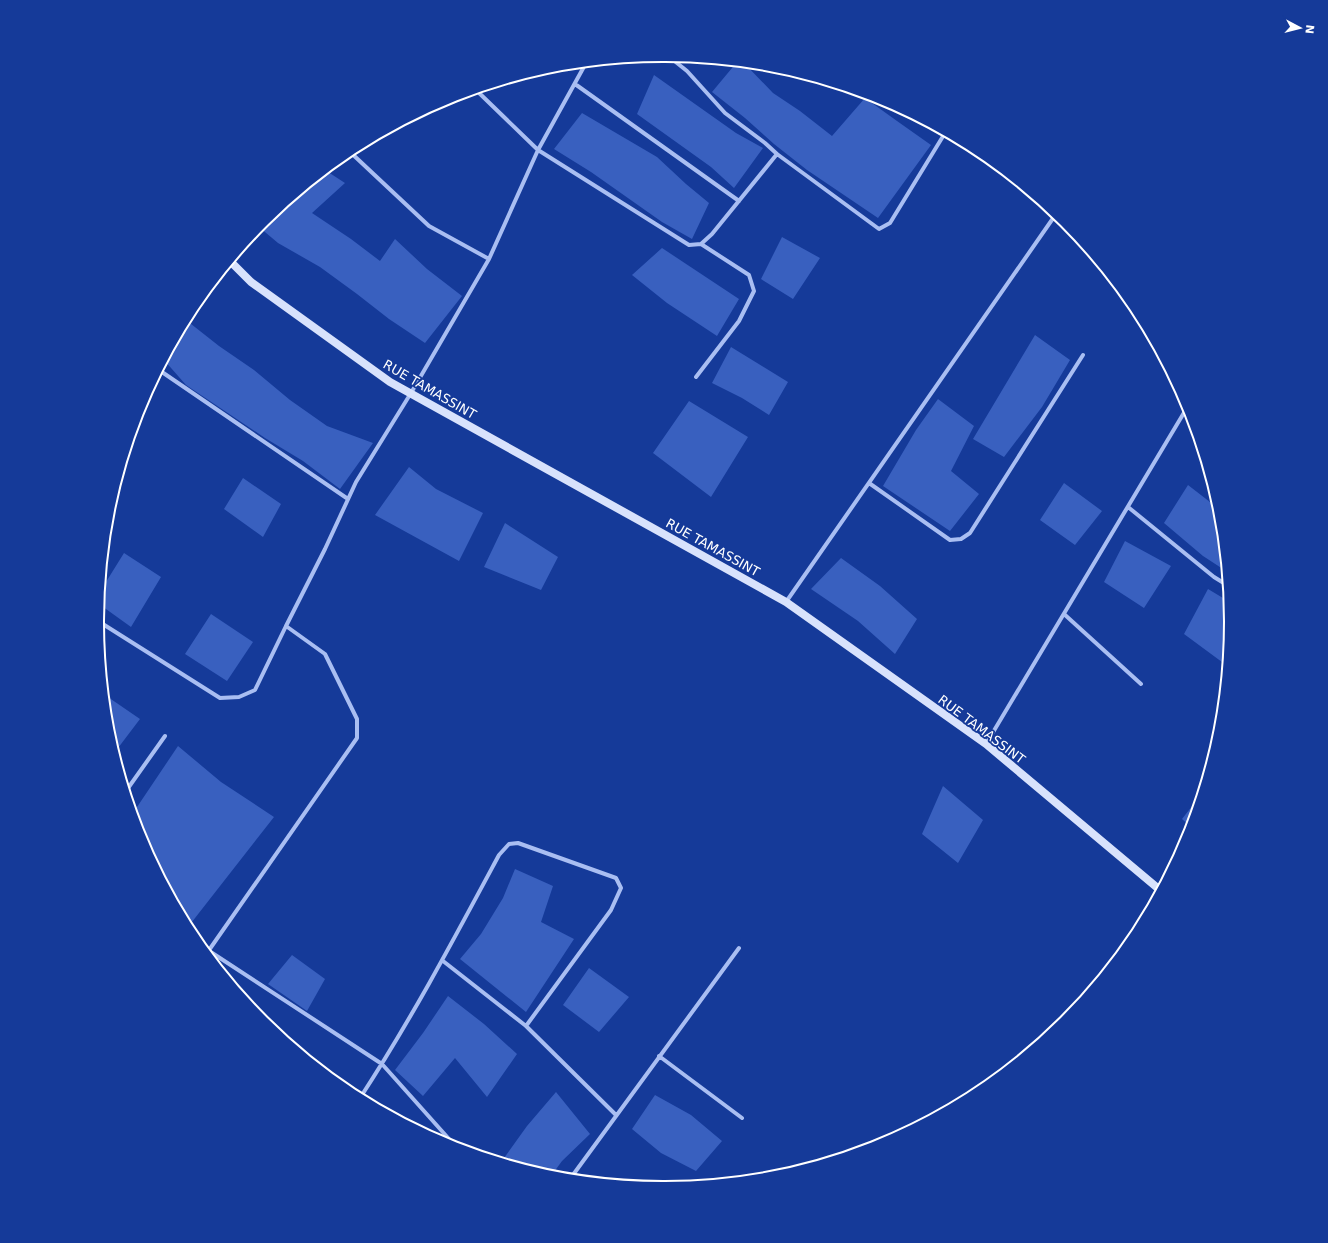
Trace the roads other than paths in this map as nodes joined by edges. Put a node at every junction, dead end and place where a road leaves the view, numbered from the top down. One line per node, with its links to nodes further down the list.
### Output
1 (676, 62): 7 (street)
2 (583, 68): 3 (street)
3 (575, 84): 6 (street); 9 (street)
4 (480, 94): 6 (street)
5 (943, 136): 7 (street)
6 (538, 150): 11 (street); 12 (street)
7 (776, 154): 9 (street)
8 (354, 156): 12 (street)
9 (739, 201): 11 (street)
10 (1052, 219): 19 (street)
11 (701, 244): 16 (street)
12 (489, 258): 17 (street)
13 (234, 265): 17 (main road, RUE TAMASSINT)
14 (1083, 355): 19 (street)
15 (163, 373): 20 (street)
16 (696, 377)
17 (411, 393): 20 (street); 23 (main road, RUE TAMASSINT)
18 (1183, 414): 21 (street)
19 (869, 483): 23 (street)
20 (348, 499): 26 (street)
21 (1128, 507): 22 (street); 24 (street)
22 (1222, 582)
23 (786, 602): 29 (main road, RUE TAMASSINT)
24 (1064, 614): 27 (street); 29 (street)
25 (104, 625): 26 (street)
26 (286, 626): 32 (street)
27 (1141, 684)
28 (165, 736): 30 (street)
29 (986, 744): 31 (main road, RUE TAMASSINT)
30 (130, 786)
31 (1156, 887)
32 (211, 948)
33 (739, 948): 37 (street)
34 (217, 958): 38 (street)
35 (442, 961): 36 (street); 36 (street); 38 (street)
36 (526, 1026): 40 (street)
37 (660, 1056): 40 (street); 41 (street)
38 (382, 1064): 39 (street); 42 (street)
39 (363, 1093)
40 (616, 1115): 43 (street)
41 (742, 1118)
42 (445, 1136)
43 (574, 1173)

